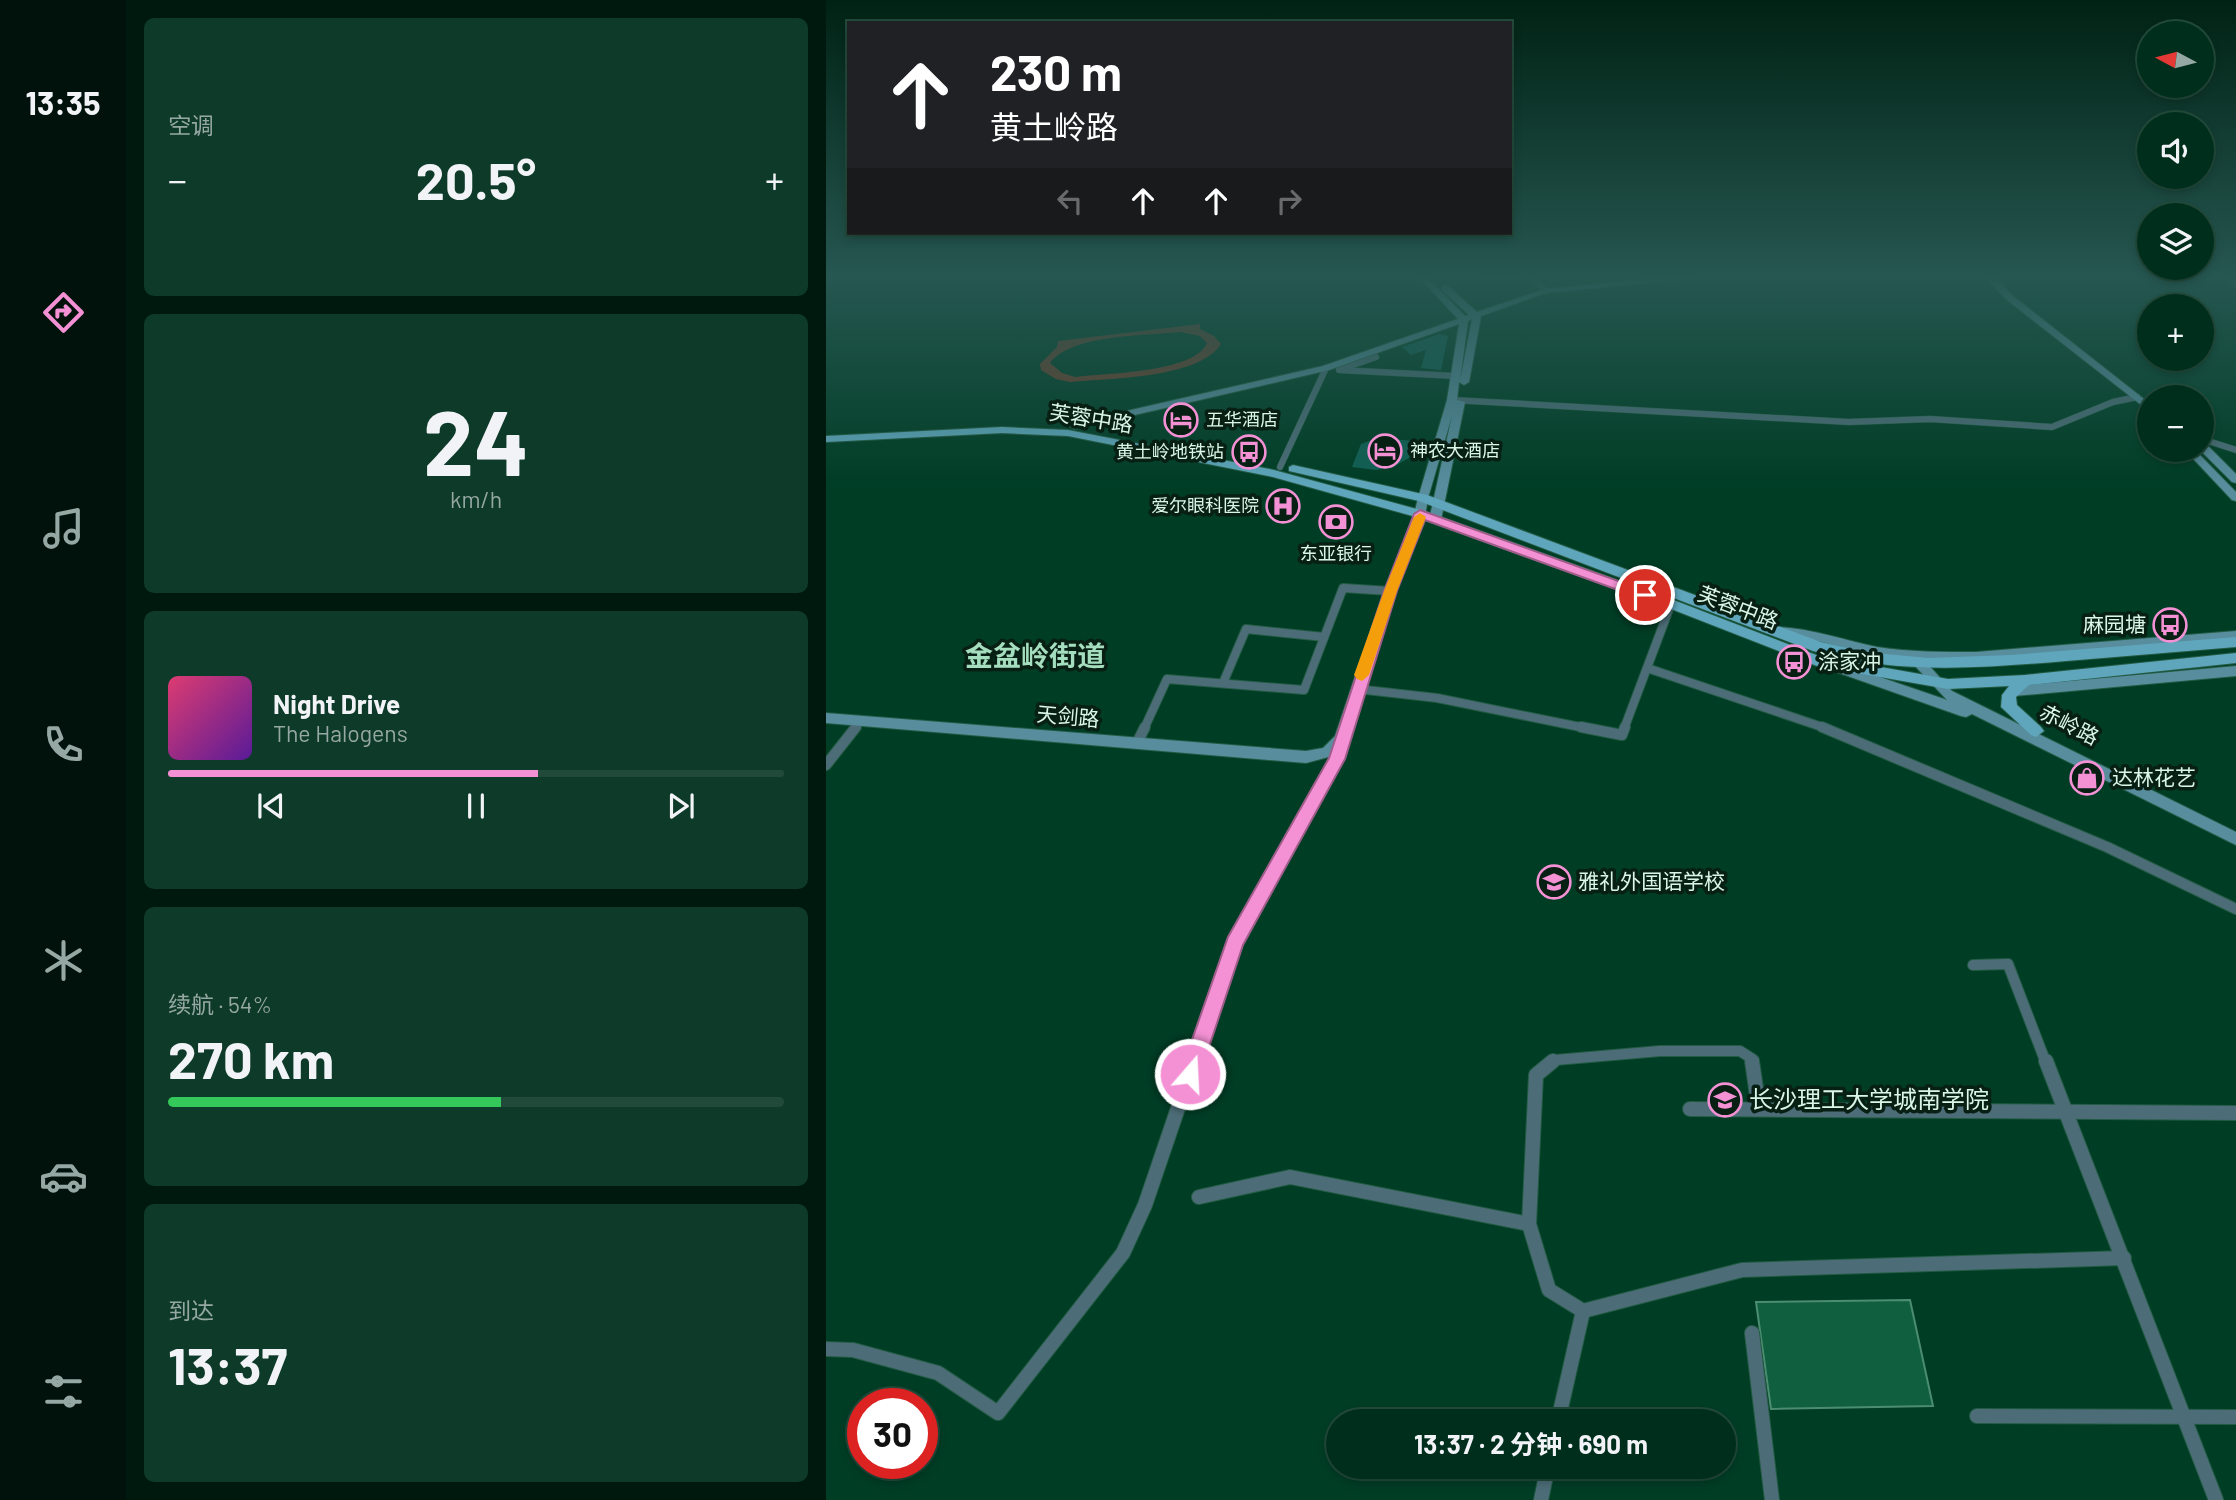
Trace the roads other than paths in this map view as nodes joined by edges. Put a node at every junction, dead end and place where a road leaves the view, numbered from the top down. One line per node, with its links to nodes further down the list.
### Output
1 (1393, 346): 7 (street)
2 (1460, 346): 8 (street)
3 (1470, 346): 11 (street)
4 (2072, 346): 10 (street)
5 (2080, 346): 9 (street)
6 (1376, 357): 8 (street)
7 (1326, 368): 12 (street); 21 (street)
8 (1456, 376): 11 (street)
9 (2137, 391)
10 (2137, 397): 11 (street)
11 (1456, 399): 25 (street); 27 (street)
12 (1074, 426): 13 (main road, 芙蓉中路); 21 (main road, 芙蓉中路)
13 (826, 431)
14 (826, 441): 28 (main road, 芙蓉中路)
15 (2214, 445): 16 (street)
16 (2236, 450)
17 (2214, 454): 22 (street)
18 (2214, 456): 23 (street)
19 (2202, 462): 26 (street)
20 (2208, 462): 24 (street)
21 (1280, 467): 25 (main road, 芙蓉中路)
22 (2236, 474)
23 (2236, 480)
24 (2236, 490)
25 (1423, 498): 27 (main road, 芙蓉中路); 28 (street)
26 (2236, 498)
27 (1440, 505): 29 (street); 32 (main road, 芙蓉中路)
28 (1420, 514): 29 (main road, 芙蓉中路); 30 (street)
29 (1435, 520): 31 (main road, 芙蓉中路)
30 (1390, 591): 34 (street); 45 (street)
31 (1671, 604): 37 (main road, 芙蓉中路); 39 (street)
32 (1775, 631): 33 (street); 38 (main road, 芙蓉中路)
33 (2236, 635)
34 (1324, 637): 42 (street); 42 (street)
35 (2236, 642): 38 (main road, 芙蓉中路)
36 (2236, 658): 44 (main road, 芙蓉中路)
37 (1817, 661): 41 (main road, 芙蓉中路); 48 (street, 赤岭路)
38 (1924, 663): 41 (street, 赤岭路); 43 (street, 赤岭路)
39 (1647, 667): 45 (street); 55 (street)
40 (2236, 671): 44 (street)
41 (1933, 681): 43 (main road, 芙蓉中路); 48 (street, 赤岭路)
42 (1223, 683): 51 (street)
43 (1948, 684): 44 (main road, 芙蓉中路); 49 (street, 赤岭路)
44 (2019, 686): 49 (main road)
45 (1357, 689): 50 (street)
46 (826, 718): 47 (street, 天剑路)
47 (860, 721): 51 (street, 天剑路); 52 (street)
48 (1998, 721): 54 (street, 赤岭路)
49 (2036, 731): 53 (street, 赤岭路)
50 (1341, 739): 51 (street, 天剑路); 66 (street)
51 (1137, 743)
52 (826, 765)
53 (2236, 831)
54 (2236, 839)
55 (2236, 909)
56 (1973, 965): 59 (street)
57 (1690, 1109): 58 (street)
58 (1759, 1109): 59 (street); 62 (street)
59 (2066, 1112): 60 (street); 63 (street)
60 (2236, 1113)
61 (1199, 1198): 62 (street)
62 (1529, 1224): 64 (street)
63 (2123, 1258): 64 (street); 69 (street)
64 (1583, 1311): 67 (street)
65 (1752, 1333): 73 (street)
66 (826, 1349)
67 (1561, 1409)
68 (1977, 1416): 69 (street)
69 (2185, 1417): 70 (street); 74 (street)
70 (2236, 1417)
71 (1545, 1479): 72 (street)
72 (1541, 1500)
73 (1773, 1500)
74 (2216, 1500)

